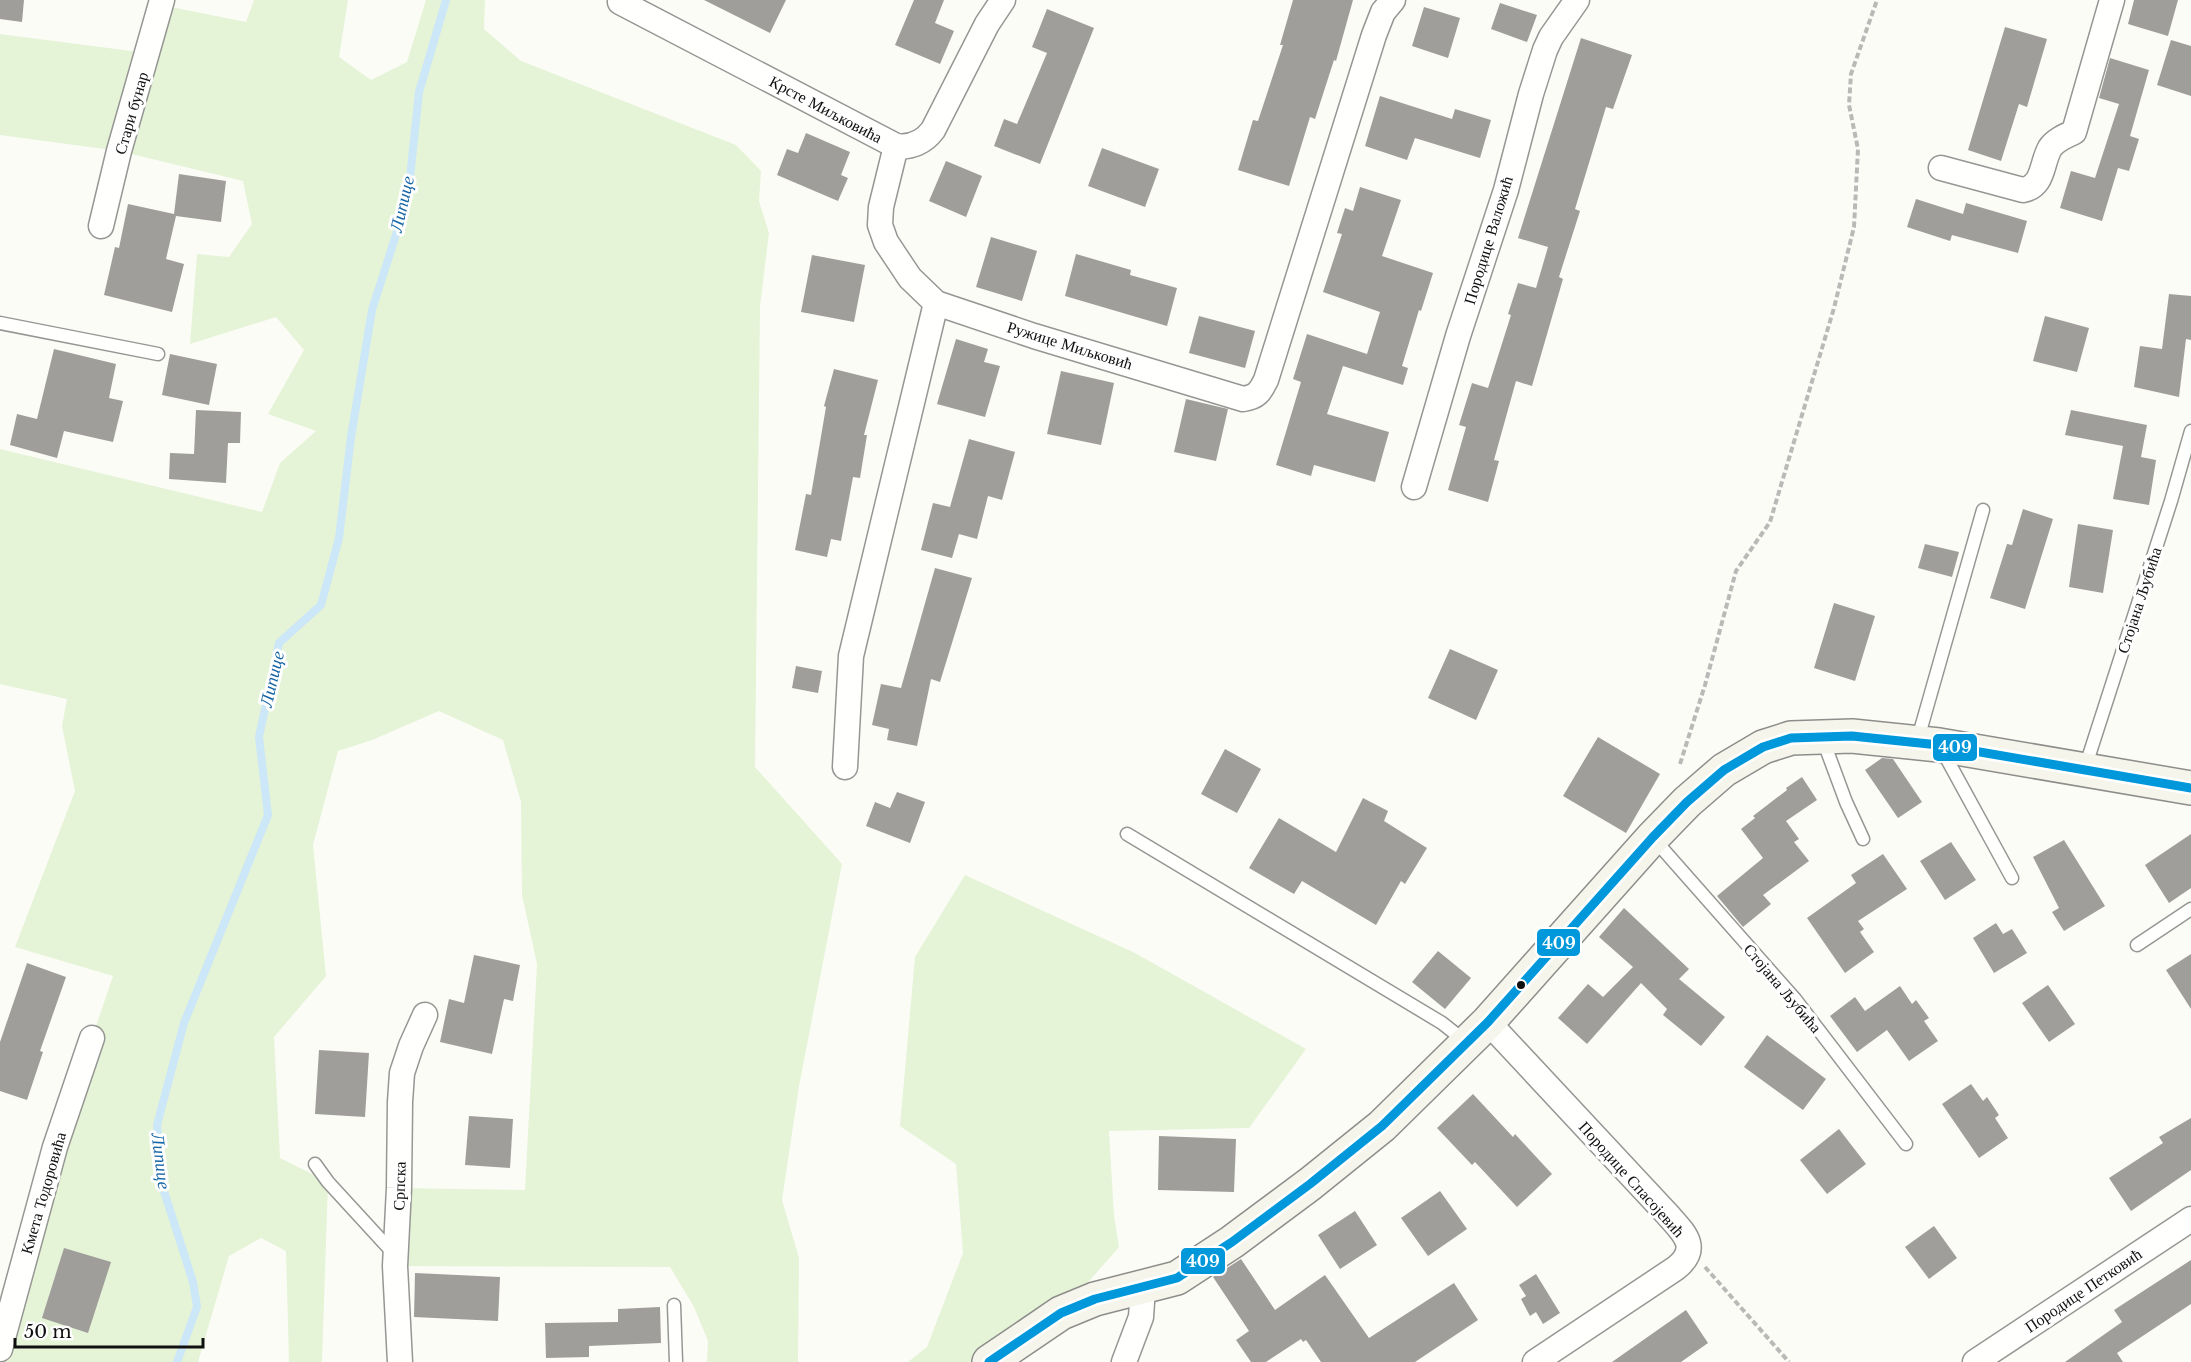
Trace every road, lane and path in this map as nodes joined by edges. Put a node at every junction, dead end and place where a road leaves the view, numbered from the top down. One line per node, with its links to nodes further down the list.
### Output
1 (162, 0): 10 (street, Стари бунар)
2 (1002, 0): 8 (street, Крсте Миљковића)
3 (1393, 0): 11 (street, Ружице Миљковић)
4 (1577, 0): 15 (street, Породице Валожић)
5 (1877, 0): 19 (path)
6 (2112, 0): 9 (street)
7 (620, 2): 8 (street, Крсте Миљковића)
8 (896, 146): 11 (street)
9 (1941, 168)
10 (101, 226)
11 (936, 303): 20 (street)
12 (0, 323): 13 (lane)
13 (158, 354)
14 (2191, 431): 21 (lane, Стојана Љубића)
15 (1414, 487)
16 (1983, 510): 18 (lane)
17 (1822, 736): 18 (street); 24 (street); 25 (lane)
18 (1928, 744): 21 (street); 26 (lane)
19 (1680, 764)
20 (845, 767)
21 (2085, 769): 22 (street)
22 (2191, 788)
23 (1127, 834): 30 (lane)
24 (1653, 837): 30 (street); 32 (lane, Стојана Љубића)
25 (1863, 839)
26 (2012, 878)
27 (2191, 909): 28 (lane)
28 (2137, 945)
29 (425, 1015): 36 (street, Српска)
30 (1478, 1033): 35 (street, Породице Спасојевић); 37 (street)
31 (92, 1038): 39 (street, Кмета Тодоровића)
32 (1906, 1144)
33 (315, 1164): 36 (lane)
34 (2191, 1219): 46 (street, Породице Петковић)
35 (1689, 1249): 44 (street, Породице Спасојевић); 45 (path)
36 (396, 1256): 40 (street, Српска)
37 (1143, 1287): 42 (street); 43 (street)
38 (674, 1305): 41 (lane)
39 (0, 1349)
40 (400, 1362)
41 (676, 1362)
42 (989, 1362)
43 (1124, 1362)
44 (1535, 1362)
45 (1789, 1362)
46 (1975, 1362)

